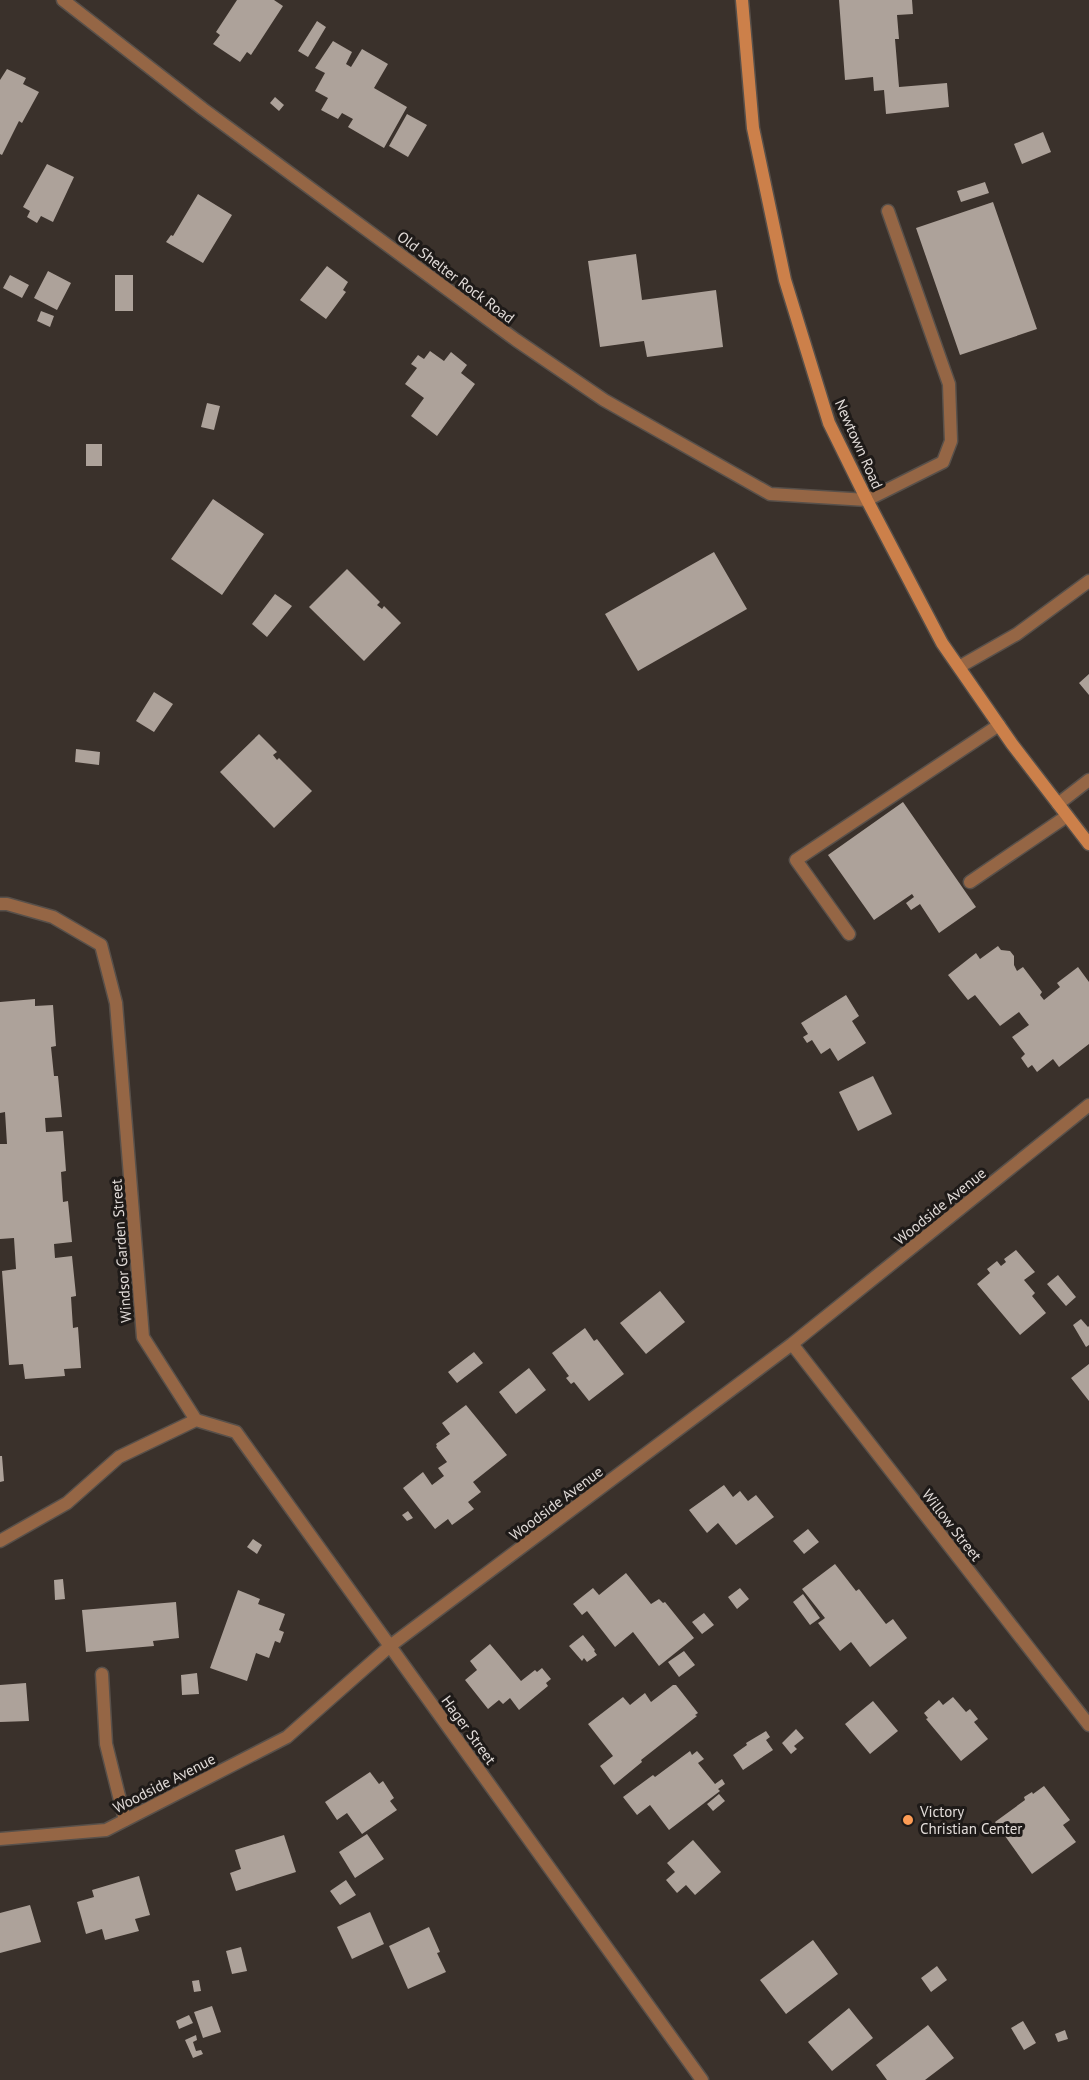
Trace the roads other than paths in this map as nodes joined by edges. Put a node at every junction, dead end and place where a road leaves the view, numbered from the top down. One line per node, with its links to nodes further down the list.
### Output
1 (63, 0): 4 (street, Old Shelter Rock Road)
2 (742, 0): 4 (main road, Newtown Road)
3 (888, 211): 4 (street)
4 (867, 500): 6 (main road, Newtown Road)
5 (1089, 581): 6 (street)
6 (958, 667): 7 (main road, Newtown Road)
7 (999, 725): 9 (main road, Newtown Road); 14 (street)
8 (1089, 780): 9 (street)
9 (1058, 804): 10 (main road, Newtown Road)
10 (1067, 816): 11 (main road, Newtown Road); 12 (street)
11 (1089, 844)
12 (970, 882)
13 (0, 904): 17 (street, Windsor Garden Street)
14 (849, 934)
15 (1089, 1105): 16 (street, Woodside Avenue)
16 (792, 1344): 19 (street, Woodside Avenue); 21 (street, Willow Street)
17 (196, 1420): 18 (street); 19 (street, Hager Street)
18 (0, 1541)
19 (390, 1646): 22 (street, Woodside Avenue); 24 (street, Hager Street)
20 (102, 1674): 22 (street)
21 (1089, 1725)
22 (126, 1820): 23 (street, Woodside Avenue)
23 (0, 1839)
24 (702, 2080)

